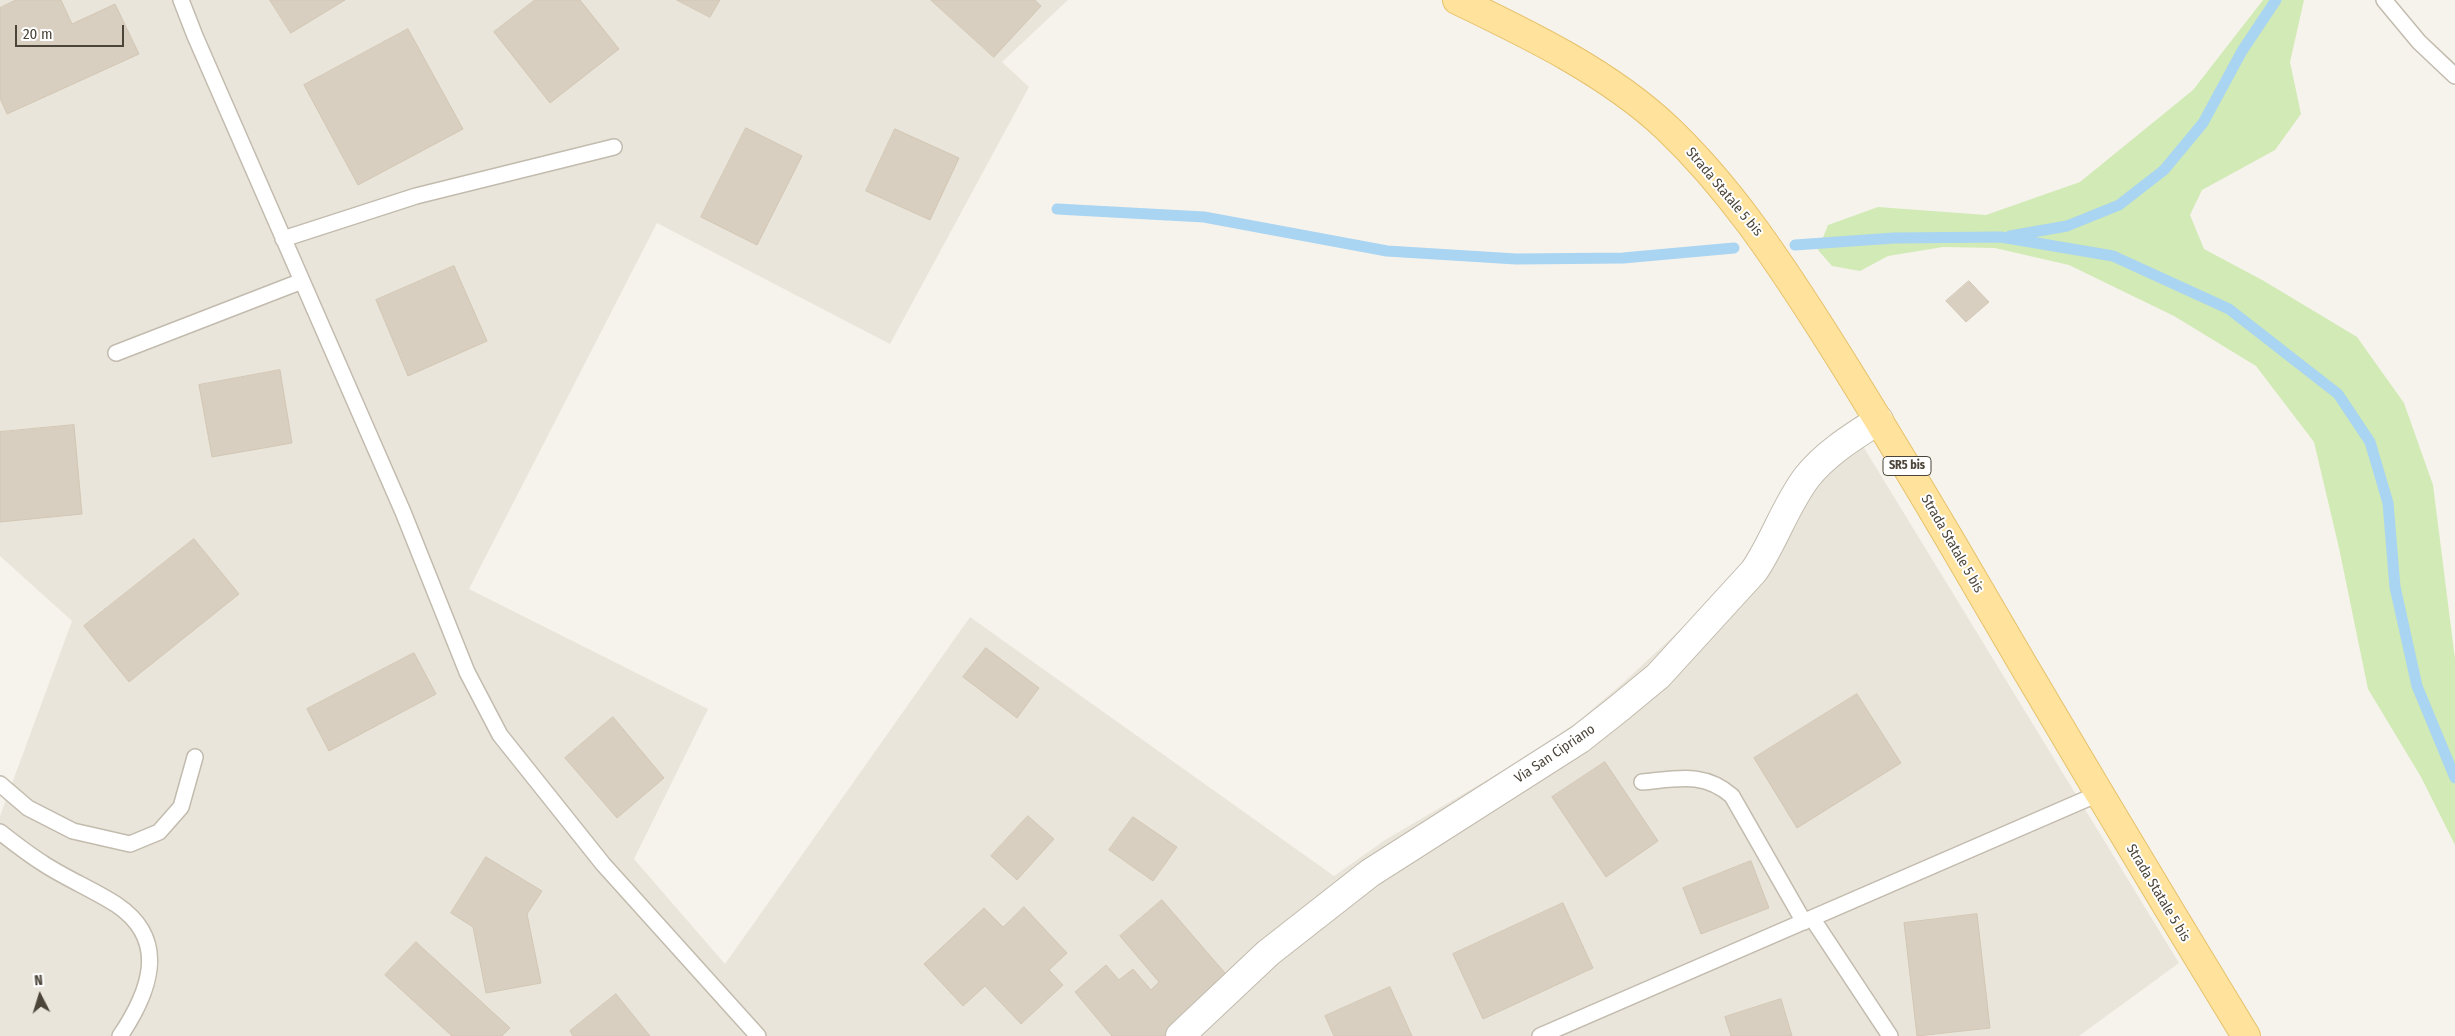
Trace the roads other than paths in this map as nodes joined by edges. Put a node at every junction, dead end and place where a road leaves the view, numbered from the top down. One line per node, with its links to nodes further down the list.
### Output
1 (181, 0): 6 (lane)
2 (1457, 0): 9 (main road, Strada Statale 5 bis / SR5 bis)
3 (2384, 0): 4 (lane)
4 (2455, 76)
5 (614, 147): 6 (lane)
6 (283, 238): 7 (lane)
7 (302, 281): 8 (lane); 17 (lane)
8 (116, 353)
9 (1879, 420): 13 (main road, Strada Statale 5 bis / SR5 bis); 18 (street, Via San Cipriano)
10 (195, 757): 12 (lane)
11 (1642, 782): 15 (lane)
12 (0, 784)
13 (2098, 794): 15 (lane); 21 (main road, Strada Statale 5 bis / SR5 bis)
14 (0, 832): 16 (lane)
15 (1808, 920): 19 (lane); 20 (lane)
16 (120, 1036)
17 (758, 1036)
18 (1180, 1036)
19 (1540, 1036)
20 (1890, 1036)
21 (2246, 1036)

